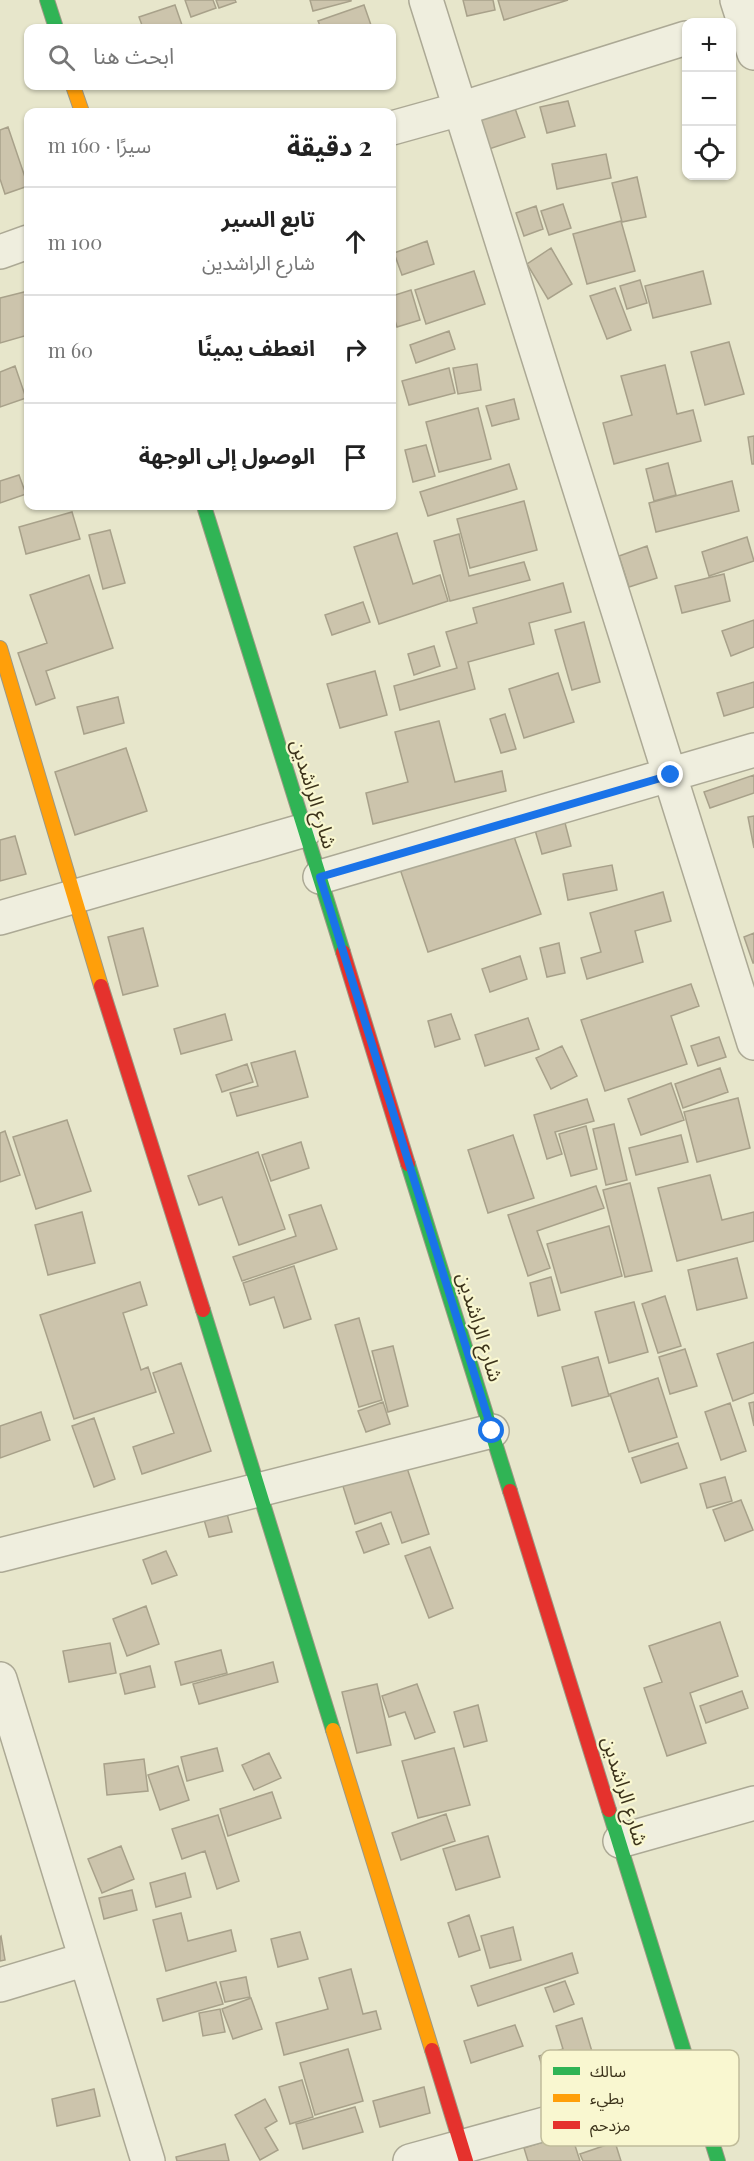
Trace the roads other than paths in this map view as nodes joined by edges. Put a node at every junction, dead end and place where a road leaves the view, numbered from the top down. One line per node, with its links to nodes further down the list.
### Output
1 (47, 0): 4 (street)
2 (426, 0): 9 (street)
3 (737, 14): 6 (street)
4 (55, 24)
5 (682, 40): 9 (street)
6 (754, 53)
7 (74, 90): 8 (street)
8 (81, 108)
9 (460, 109): 10 (street); 16 (street)
10 (396, 127)
11 (24, 243): 12 (street)
12 (0, 252)
13 (205, 510): 17 (street, شارع الراشدين)
14 (0, 648): 19 (street)
15 (754, 750): 16 (street)
16 (671, 775): 18 (street); 21 (street)
17 (305, 830): 18 (street, شارع الراشدين); 19 (street)
18 (320, 877): 22 (street, شارع الراشدين)
19 (73, 896): 20 (street); 23 (street)
20 (0, 918)
21 (754, 1044)
22 (492, 1431): 23 (street); 27 (street, شارع الراشدين)
23 (259, 1489): 24 (street); 33 (street)
24 (0, 1554)
25 (0, 1679): 28 (street)
26 (754, 1803): 27 (street)
27 (620, 1841): 30 (street, شارع الراشدين)
28 (86, 1959): 29 (street); 34 (street)
29 (0, 1984)
30 (684, 2050)
31 (541, 2131): 33 (street)
32 (713, 2146): 36 (street, شارع الراشدين)
33 (464, 2154): 35 (street)
34 (148, 2161)
35 (410, 2161)
36 (718, 2161)

